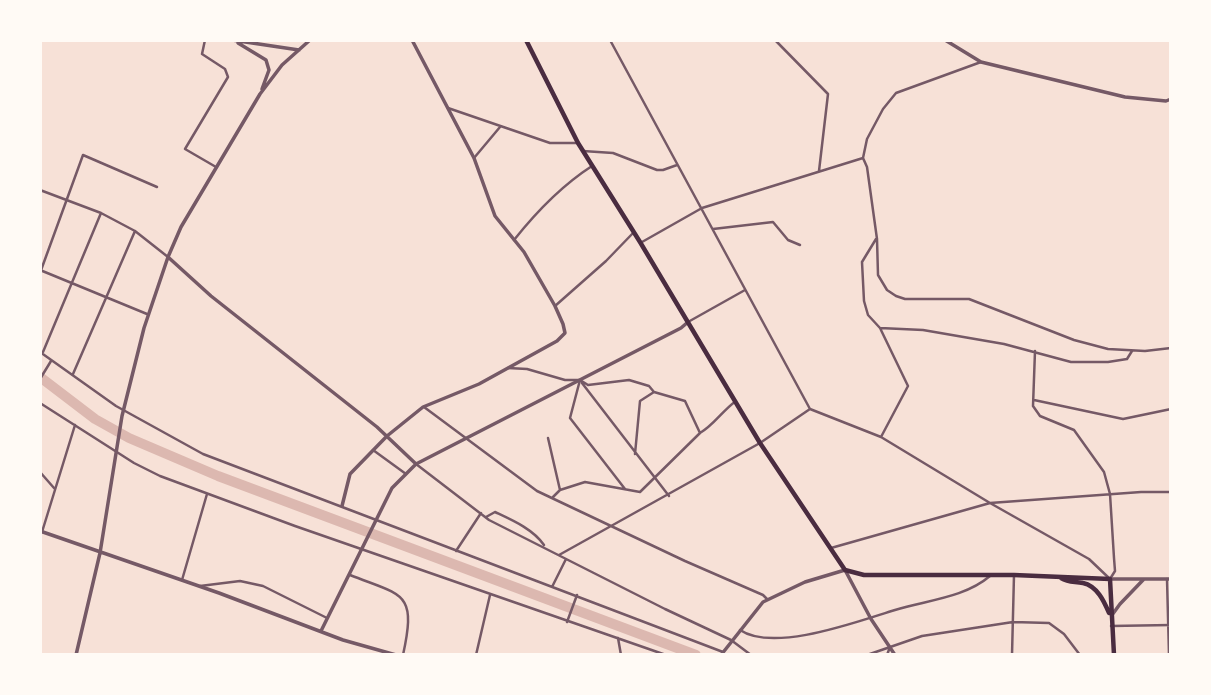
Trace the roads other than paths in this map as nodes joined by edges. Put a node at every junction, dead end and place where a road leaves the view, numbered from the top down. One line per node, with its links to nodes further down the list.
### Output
1 (205, 40): 21 (street)
2 (310, 40): 9 (street)
3 (412, 40): 13 (street)
4 (526, 40): 15 (main road)
5 (610, 40): 19 (street)
6 (775, 40): 22 (street)
7 (945, 40): 10 (street)
8 (234, 41): 9 (street); 11 (street)
9 (299, 50): 11 (street)
10 (981, 62): 12 (street); 18 (street)
11 (260, 94): 21 (street)
12 (1171, 99)
13 (448, 108): 14 (street); 17 (street)
14 (500, 127): 15 (street); 17 (street)
15 (578, 144): 16 (main road)
16 (583, 151): 19 (street); 20 (main road)
17 (474, 158): 32 (street)
18 (863, 158): 22 (street); 31 (street)
19 (677, 165): 26 (street)
20 (592, 166): 30 (main road); 32 (street)
21 (216, 167): 35 (street)
22 (819, 171): 26 (street)
23 (157, 187): 25 (street)
24 (40, 190): 25 (street)
25 (67, 200): 27 (street); 36 (street)
26 (702, 208): 28 (street); 33 (street)
27 (101, 213): 29 (street); 37 (street)
28 (713, 229): 34 (street); 38 (street)
29 (135, 231): 35 (street); 39 (street)
30 (634, 232): 33 (main road); 40 (street)
31 (877, 239): 43 (street); 46 (street)
32 (514, 240): 40 (street)
33 (640, 242): 42 (main road)
34 (800, 245)
35 (168, 257): 41 (street); 63 (street)
36 (41, 271): 37 (street)
37 (72, 283): 39 (street); 47 (street)
38 (745, 290): 42 (street); 58 (street)
39 (105, 296): 41 (street); 50 (street)
40 (555, 306): 49 (street)
41 (148, 314): 60 (street)
42 (688, 322): 52 (street); 55 (main road)
43 (880, 328): 45 (street); 64 (street)
44 (1171, 348): 46 (street)
45 (1035, 351): 46 (street); 54 (street)
46 (1132, 351)
47 (42, 352): 48 (street)
48 (52, 359): 50 (street); 51 (street)
49 (508, 368): 52 (street); 57 (street)
50 (73, 374): 60 (street)
51 (40, 379)
52 (580, 380): 53 (street); 65 (street); 70 (street); 76 (street)
53 (654, 392): 62 (street); 70 (street)
54 (1034, 400): 59 (street); 80 (street)
55 (736, 401): 62 (street); 67 (main road)
56 (40, 403): 61 (street)
57 (423, 407): 63 (street); 65 (street)
58 (810, 408): 64 (street); 67 (street)
59 (1171, 409)
60 (124, 410): 69 (street); 84 (street)
61 (75, 425): 69 (street); 75 (street)
62 (700, 433): 74 (street)
63 (387, 436): 68 (street); 71 (street)
64 (881, 437): 83 (street)
65 (464, 438): 71 (street); 82 (street)
66 (548, 438): 77 (street)
67 (760, 443): 81 (street); 92 (main road)
68 (373, 450): 73 (street); 84 (street)
69 (115, 451): 79 (street); 94 (street)
70 (635, 454): 74 (street)
71 (416, 464): 73 (street); 85 (street)
72 (40, 472): 75 (street)
73 (406, 474): 87 (street)
74 (654, 478): 76 (street); 81 (street)
75 (55, 489): 89 (street)
76 (625, 489): 77 (street)
77 (559, 490): 82 (street)
78 (1171, 492): 80 (street)
79 (207, 494): 90 (street); 105 (street)
80 (1110, 494): 83 (street); 102 (street)
81 (669, 496): 88 (street)
82 (553, 497): 88 (street)
83 (990, 503): 92 (street); 102 (street)
84 (342, 506): 87 (street)
85 (481, 513): 86 (street); 93 (street)
86 (486, 517): 91 (street); 91 (street)
87 (374, 521): 90 (street); 93 (street)
88 (608, 526): 95 (street); 110 (street)
89 (41, 531): 94 (street)
90 (363, 547): 98 (street); 108 (street)
91 (546, 548): 95 (street)
92 (831, 548): 97 (main road)
93 (456, 551): 107 (street)
94 (100, 553): 105 (street); 124 (street)
95 (559, 555): 96 (street)
96 (566, 559): 107 (street); 121 (street)
97 (845, 570): 99 (main road); 110 (street); 113 (street)
98 (349, 575): 112 (street); 126 (street)
99 (990, 575): 100 (main road); 113 (street)
100 (1014, 575): 101 (main road); 115 (street)
101 (1059, 577): 102 (main road); 111 (main road)
102 (1110, 579): 103 (street); 111 (main road)
103 (1144, 579): 104 (street); 111 (street)
104 (1169, 579): 116 (street)
105 (182, 580): 106 (street)
106 (200, 586): 112 (street); 119 (street)
107 (552, 587): 109 (street)
108 (490, 595): 114 (street); 127 (street)
109 (577, 595): 114 (street); 123 (street)
110 (767, 599): 118 (street)
111 (1111, 617): 117 (main road)
112 (327, 618): 119 (street)
113 (871, 619): 118 (street); 122 (street)
114 (568, 622): 120 (street)
115 (1013, 622): 122 (street); 134 (street); 135 (street)
116 (1170, 625): 117 (street); 137 (street)
117 (1111, 626): 136 (main road)
118 (740, 630): 121 (street)
119 (321, 631): 125 (street)
120 (618, 638): 128 (street); 129 (street)
121 (731, 640): 123 (street); 130 (street)
122 (890, 647): 131 (street); 132 (street); 133 (street)
123 (722, 653)
124 (76, 655)
125 (396, 655)
126 (403, 655)
127 (476, 655)
128 (621, 655)
129 (666, 655)
130 (751, 655)
131 (867, 655)
132 (887, 655)
133 (895, 655)
134 (1012, 655)
135 (1080, 655)
136 (1114, 655)
137 (1170, 655)

